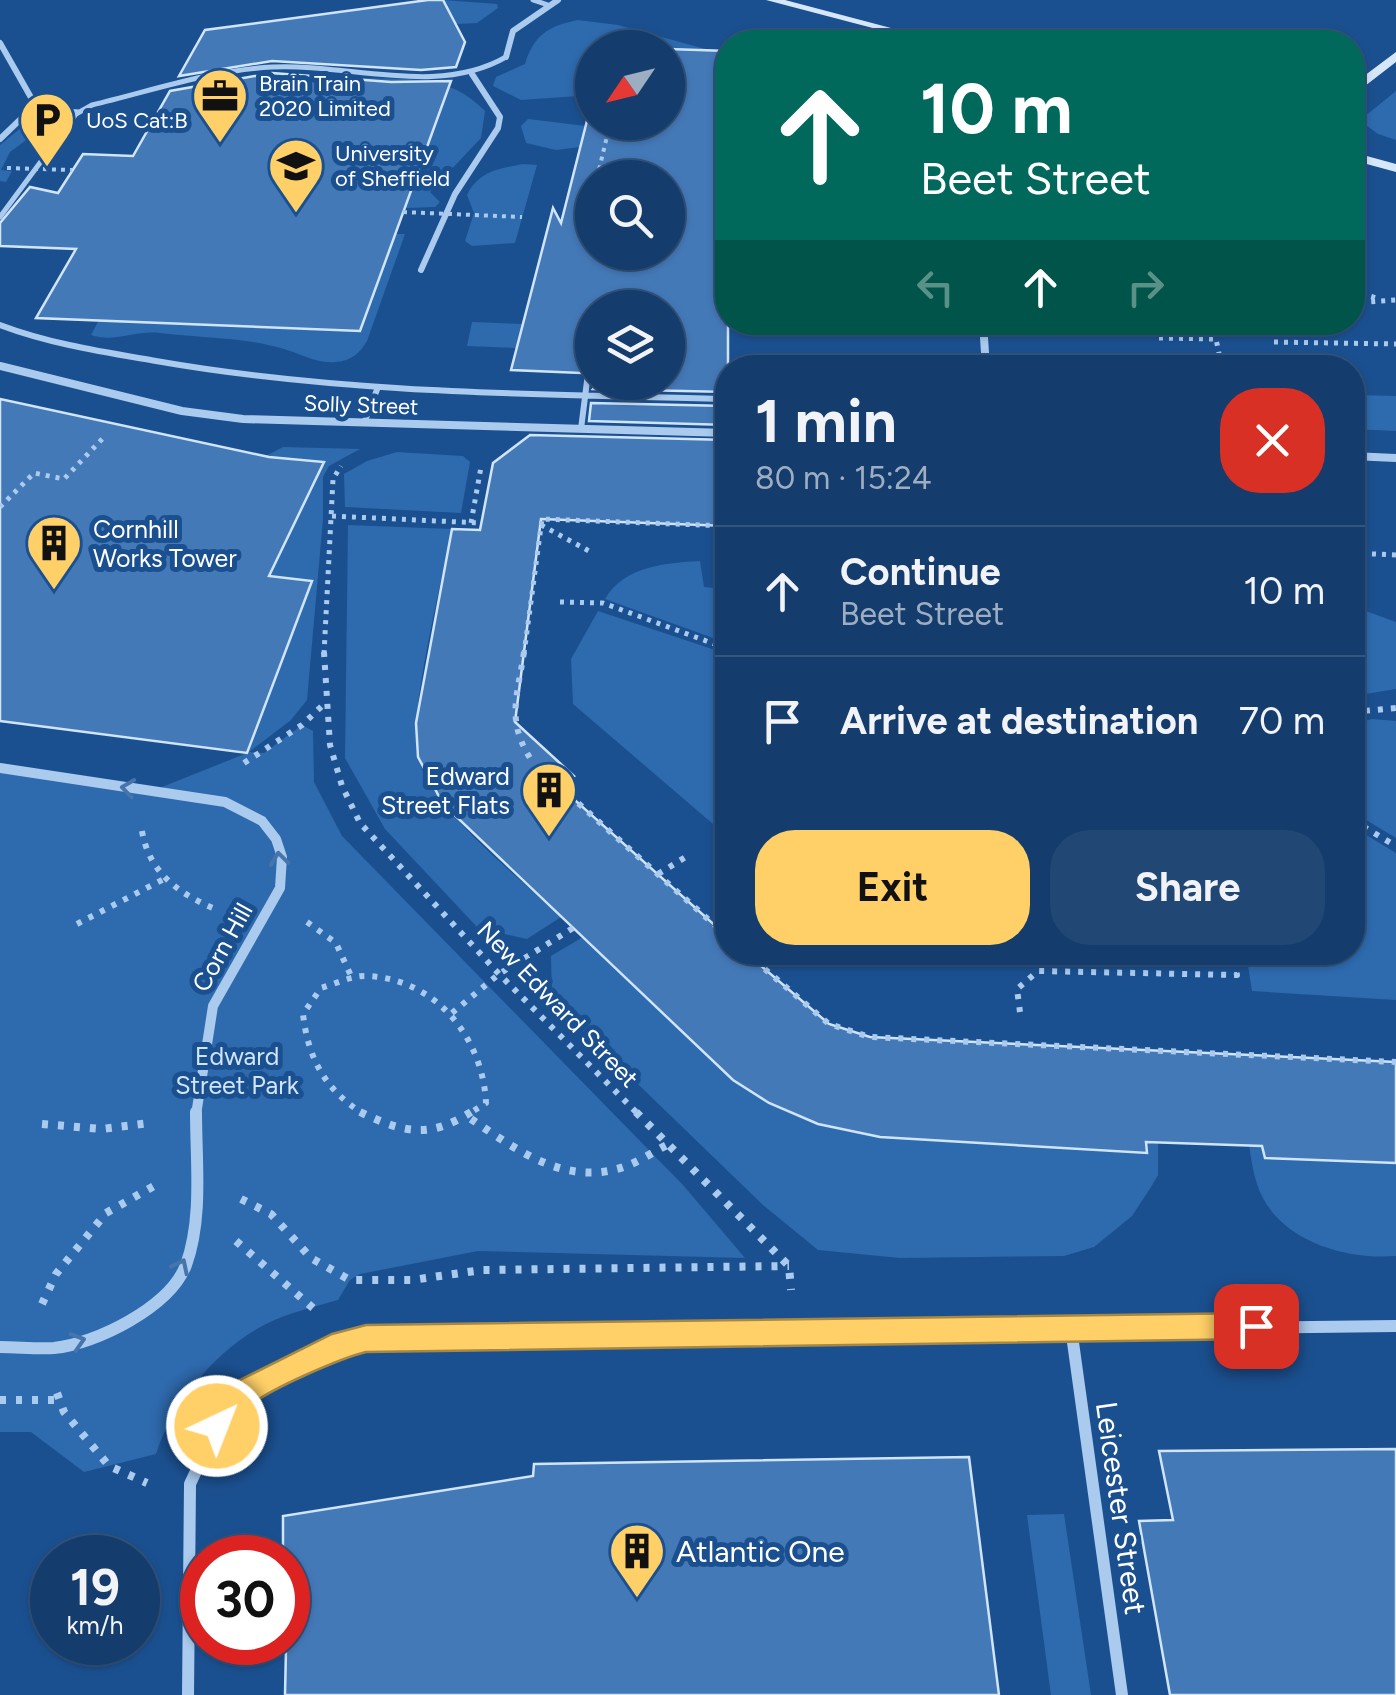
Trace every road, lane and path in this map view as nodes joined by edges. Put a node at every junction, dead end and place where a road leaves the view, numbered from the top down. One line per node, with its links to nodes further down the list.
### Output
1 (533, 0): 4 (lane)
2 (558, 0): 4 (street)
3 (772, 0): 5 (main road)
4 (548, 4): 8 (street)
5 (891, 30)
6 (0, 43): 11 (street)
7 (1396, 56): 10 (main road)
8 (506, 57): 9 (lane)
9 (472, 74): 12 (lane); 21 (street)
10 (1365, 81)
11 (29, 108): 12 (lane); 13 (street)
12 (79, 112): 20 (lane)
13 (0, 139)
14 (1365, 160): 16 (main road)
15 (7, 168): 17 (path, bridge)
16 (1396, 168)
17 (72, 170)
18 (404, 212): 19 (path, bridge)
19 (522, 216)
20 (0, 217)
21 (422, 270)
22 (1365, 297): 25 (path)
23 (1365, 300): 26 (path)
24 (1396, 300): 25 (path)
25 (1386, 301): 26 (path)
26 (1368, 302): 27 (path)
27 (1365, 304)
28 (0, 325): 36 (lane)
29 (1168, 335): 31 (path)
30 (1159, 338): 31 (path)
31 (1169, 338): 34 (path)
32 (1274, 342): 33 (path)
33 (1396, 344)
34 (1219, 355)
35 (0, 366): 40 (street, Solly Street)
36 (378, 387): 37 (lane); 42 (lane)
37 (575, 395)
38 (685, 398): 39 (lane)
39 (715, 399)
40 (136, 400): 42 (street, Solly Street); 49 (path)
41 (584, 400): 43 (lane)
42 (364, 423): 43 (street, Solly Street)
43 (581, 429): 44 (street, Solly Street)
44 (715, 433)
45 (1365, 457): 46 (street)
46 (1396, 458)
47 (343, 464): 50 (path)
48 (481, 470): 51 (path)
49 (0, 508)
50 (332, 516): 51 (path); 60 (path, New Edward Street)
51 (471, 522): 52 (path)
52 (481, 523)
53 (540, 525): 54 (path); 55 (path); 64 (path)
54 (715, 526)
55 (590, 551)
56 (1365, 554): 57 (path)
57 (1396, 555)
58 (560, 602): 59 (path)
59 (715, 644)
60 (324, 704): 63 (path); 79 (path, New Edward Street)
61 (1396, 708): 62 (path)
62 (1365, 711)
63 (302, 726)
64 (534, 764)
65 (0, 768): 67 (street, one-way to 65)
66 (560, 786): 71 (path)
67 (152, 792): 72 (path); 73 (street, Corn Hill, one-way to 67)
68 (1365, 828): 69 (path)
69 (1396, 846)
70 (688, 856): 71 (path)
71 (658, 874): 75 (path)
72 (164, 878): 73 (path); 74 (path)
73 (268, 912): 80 (path); 84 (street, Corn Hill)
74 (76, 924)
75 (715, 925)
76 (573, 928): 79 (path)
77 (760, 965): 83 (path, bridge)
78 (1235, 965): 81 (path)
79 (499, 974): 82 (path); 87 (path, New Edward Street)
80 (351, 976): 82 (path); 85 (path)
81 (1020, 1012)
82 (452, 1014): 85 (path)
83 (1396, 1062)
84 (195, 1119): 86 (path); 88 (street, Corn Hill)
85 (470, 1119): 87 (path)
86 (42, 1124)
87 (667, 1144): 90 (path, New Edward Street)
88 (194, 1177): 89 (street, Corn Hill); 90 (path); 96 (path)
89 (196, 1216): 94 (path); 96 (street, Corn Hill, one-way to 89)
90 (789, 1266): 93 (path)
91 (1396, 1326): 92 (street)
92 (1071, 1328): 93 (street); 101 (street, Leicester Street)
93 (794, 1332): 94 (street)
94 (342, 1344): 99 (street)
95 (0, 1346): 96 (street)
96 (44, 1347): 98 (path)
97 (0, 1400): 98 (path)
98 (60, 1400): 99 (path)
99 (190, 1502): 100 (street)
100 (188, 1695)
101 (1122, 1695)

